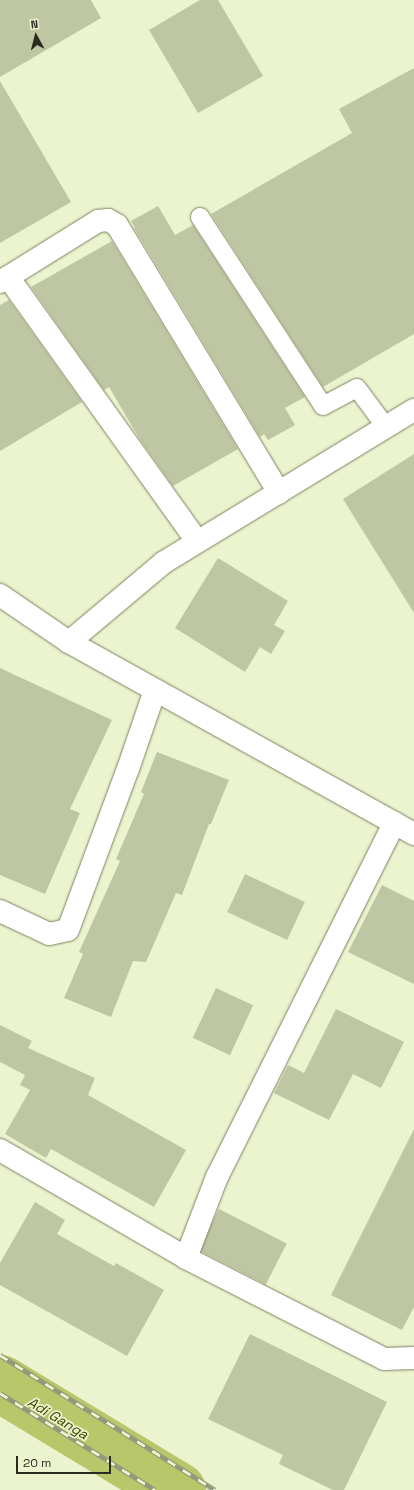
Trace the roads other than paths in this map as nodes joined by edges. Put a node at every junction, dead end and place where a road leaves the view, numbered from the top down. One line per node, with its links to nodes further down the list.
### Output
1 (200, 217): 4 (lane)
2 (4, 280): 5 (street); 6 (street)
3 (414, 410): 4 (street)
4 (386, 427): 5 (street)
5 (280, 493): 6 (street)
6 (197, 541): 8 (street)
7 (0, 595): 8 (street)
8 (69, 642): 9 (street)
9 (155, 690): 10 (street); 12 (street)
10 (394, 823): 11 (street); 14 (street)
11 (414, 834)
12 (0, 911)
13 (0, 1150): 14 (street)
14 (186, 1258): 15 (street)
15 (414, 1358)

